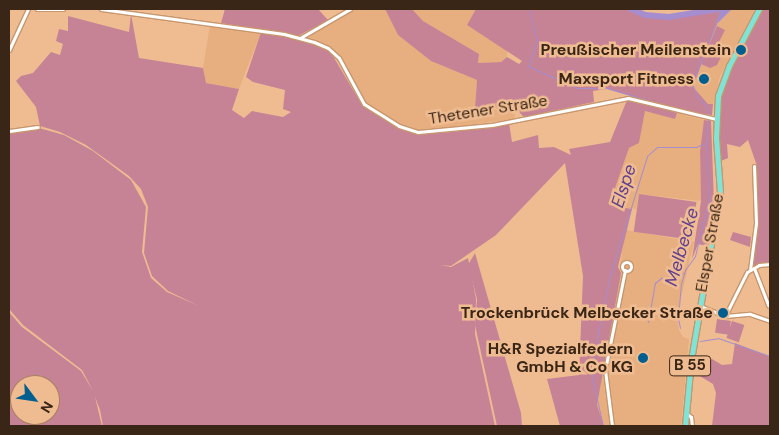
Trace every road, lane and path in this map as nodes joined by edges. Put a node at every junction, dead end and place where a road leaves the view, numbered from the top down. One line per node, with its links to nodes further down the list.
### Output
1 (28, 9): 8 (street)
2 (37, 9): 3 (street)
3 (63, 9)
4 (101, 9): 7 (street, Thetener Straße)
5 (350, 9): 7 (street)
6 (759, 9): 9 (main road, Elsper Straße / B 55)
7 (300, 38): 9 (street, Thetener Straße)
8 (9, 50)
9 (714, 119): 17 (main road, Elsper Straße / B 55)
10 (38, 127): 11 (street)
11 (9, 131)
12 (754, 166): 14 (street)
13 (770, 264): 14 (street)
14 (752, 269): 16 (street); 18 (street)
15 (625, 270): 21 (street)
16 (768, 305)
17 (700, 306): 18 (street); 20 (main road, Elsper Straße / B 55)
18 (724, 316): 19 (street)
19 (770, 321)
20 (686, 414): 22 (main road, Elsper Straße / B 55); 23 (street)
21 (612, 426)
22 (685, 426)
23 (692, 426)

